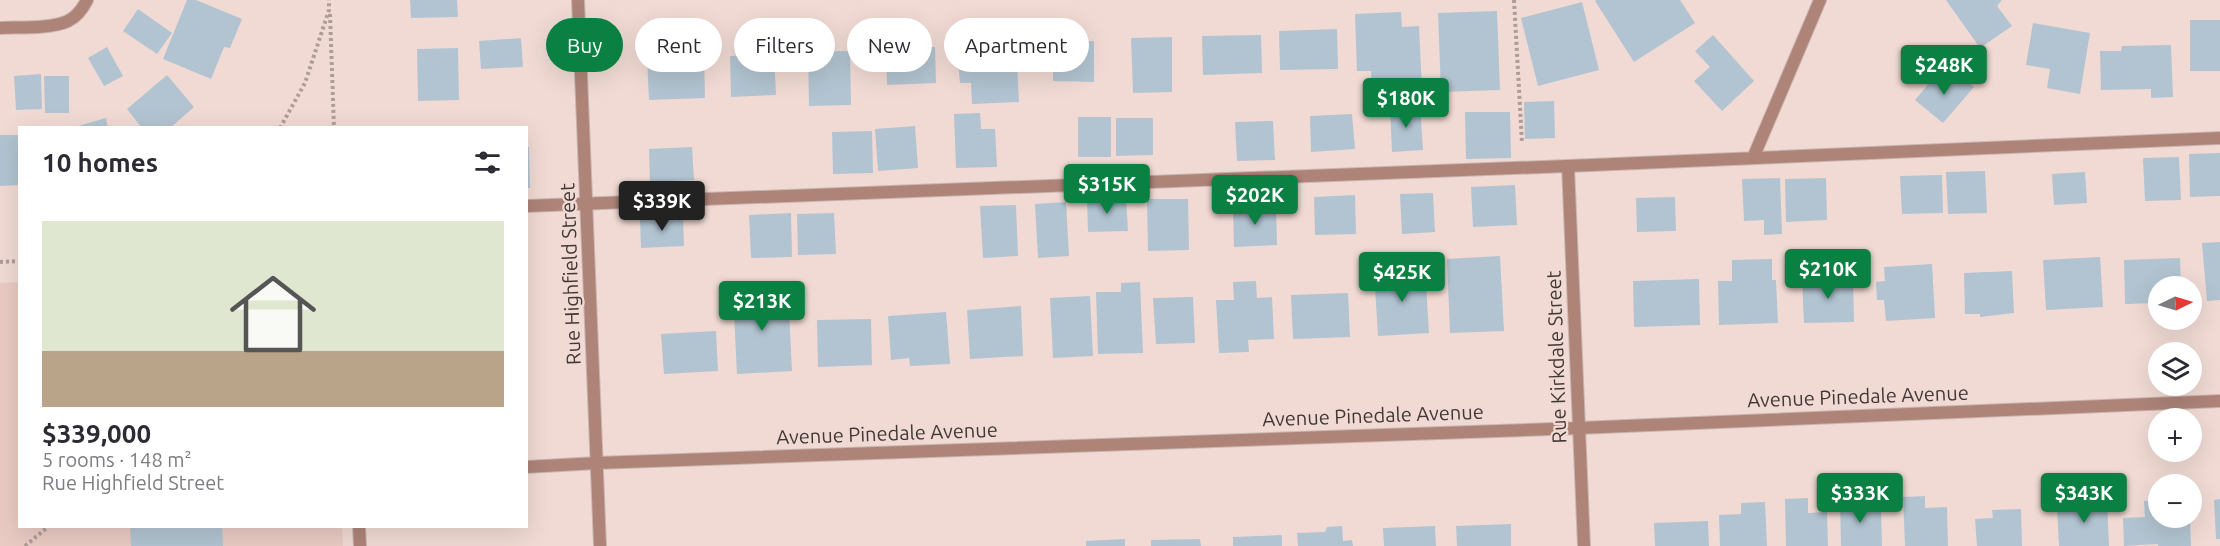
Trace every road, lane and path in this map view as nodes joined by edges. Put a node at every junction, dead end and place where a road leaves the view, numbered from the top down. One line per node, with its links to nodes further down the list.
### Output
1 (87, 0): 7 (street)
2 (329, 0): 6 (path)
3 (578, 0): 14 (street, Rue Highfield Street)
4 (1514, 0): 13 (path)
5 (1820, 0): 11 (street)
6 (329, 10): 8 (path); 9 (path)
7 (0, 28)
8 (281, 126)
9 (334, 126)
10 (2220, 138): 11 (street)
11 (1753, 158): 12 (street)
12 (1568, 166): 13 (street); 19 (street, Rue Kirkdale Street)
13 (1523, 167): 14 (street)
14 (586, 203): 15 (street); 20 (street, Rue Highfield Street)
15 (528, 206)
16 (18, 261): 17 (path)
17 (0, 262)
18 (2220, 401): 19 (street, Avenue Pinedale Avenue)
19 (1579, 428): 20 (street, Avenue Pinedale Avenue); 27 (street, Rue Kirkdale Street)
20 (597, 463): 21 (street, Avenue Pinedale Avenue); 26 (street, Rue Highfield Street)
21 (528, 467)
22 (47, 528): 24 (path)
23 (359, 528): 25 (street)
24 (25, 546)
25 (360, 546)
26 (600, 546)
27 (1584, 546)

